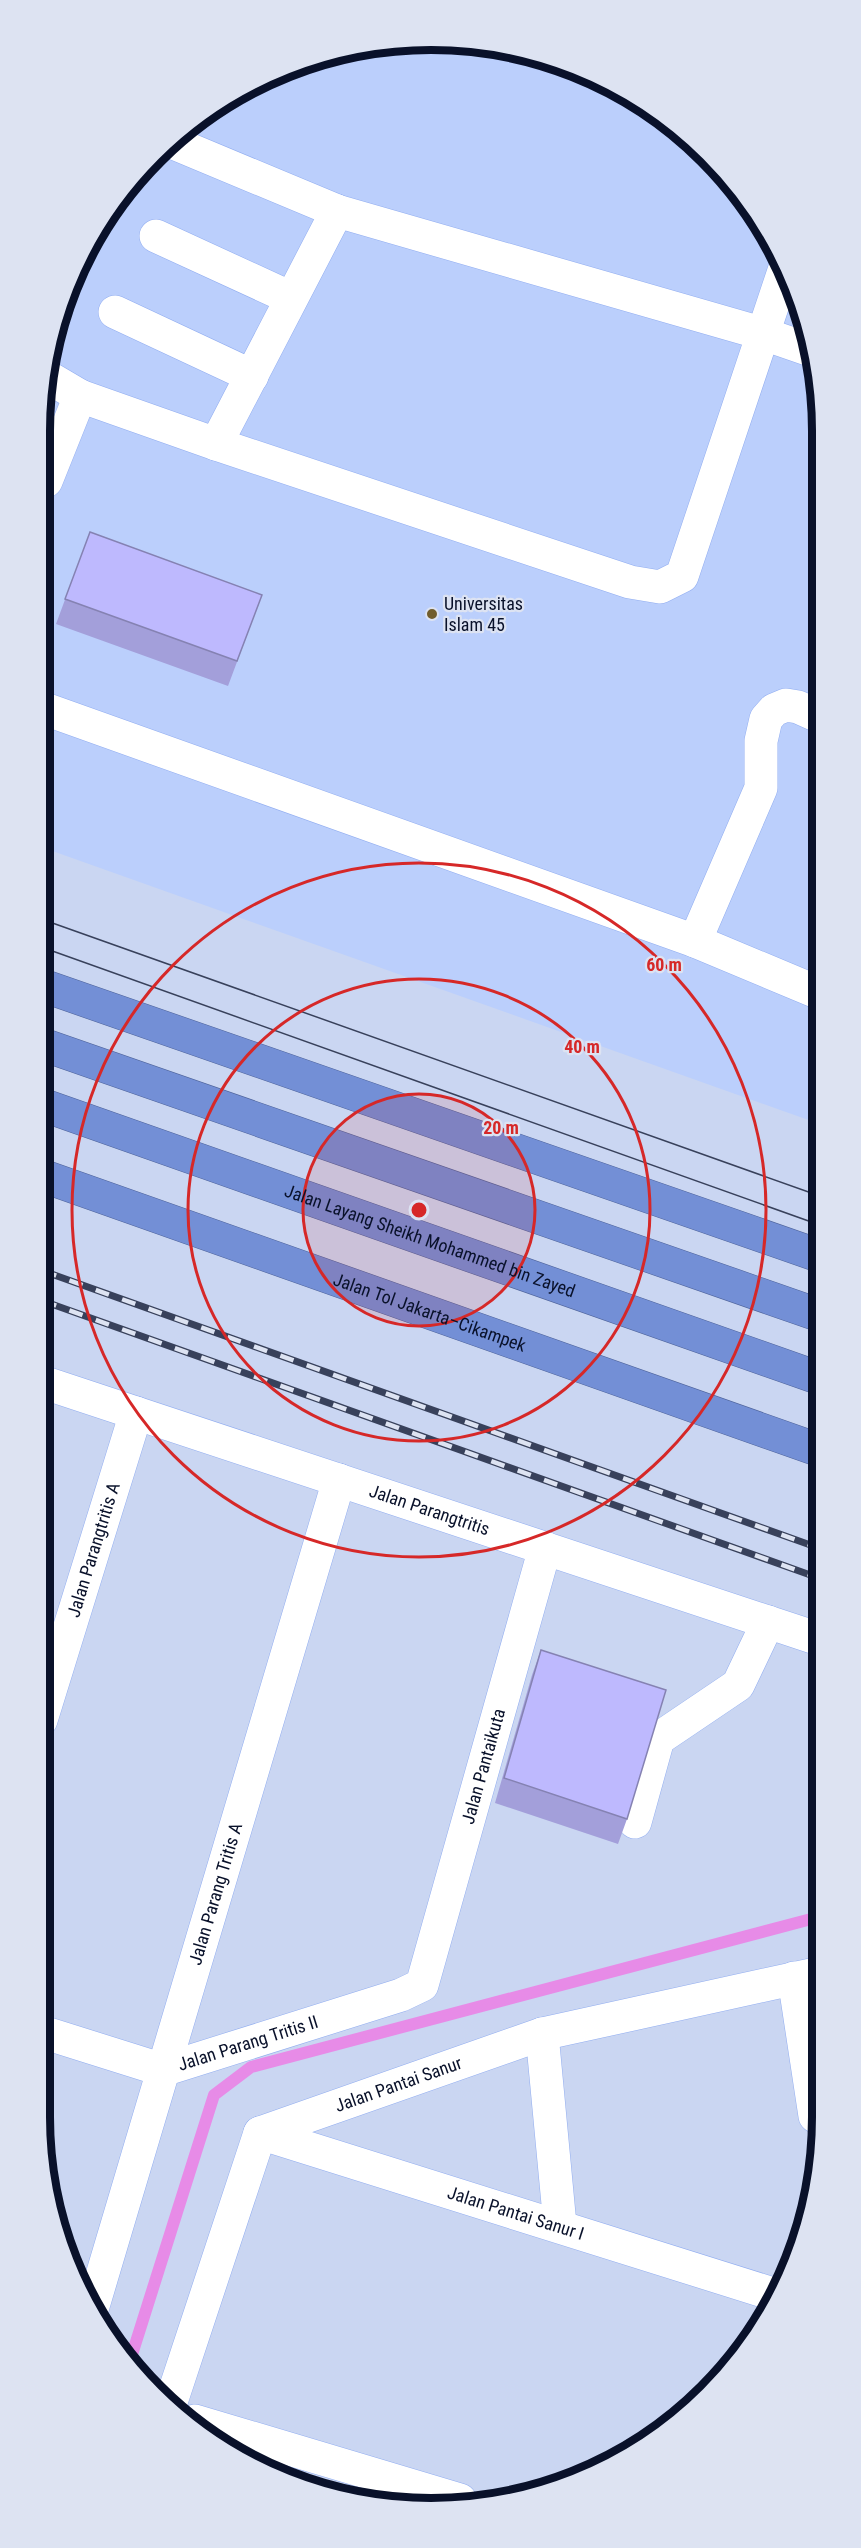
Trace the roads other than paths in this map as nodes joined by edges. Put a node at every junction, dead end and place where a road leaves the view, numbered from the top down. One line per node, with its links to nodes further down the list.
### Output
1 (178, 145): 2 (street)
2 (337, 212): 5 (street); 7 (street)
3 (156, 236): 5 (street)
4 (781, 282): 7 (street)
5 (291, 298): 9 (street)
6 (115, 312): 9 (street)
7 (764, 334): 8 (street); 12 (street)
8 (802, 347)
9 (252, 376): 12 (street)
10 (53, 380): 11 (street)
11 (80, 396): 12 (street); 13 (street)
12 (216, 444)
13 (49, 473)
14 (49, 710): 16 (street)
15 (812, 713): 16 (street)
16 (695, 941): 18 (street)
17 (49, 988): 22 (highway)
18 (812, 990)
19 (49, 1048): 23 (highway)
20 (49, 1107): 24 (highway, Jalan Layang Sheikh Mohammed bin Zayed)
21 (49, 1178): 27 (highway, Jalan Tol Jakarta–Cikampek)
22 (812, 1253)
23 (812, 1313)
24 (812, 1376)
25 (49, 1384): 26 (street, Jalan Parangtritis)
26 (136, 1413): 28 (street, Jalan Parangtritis); 31 (street, Jalan Parangtritis A)
27 (812, 1448)
28 (339, 1480): 29 (street, Jalan Parangtritis); 39 (street, Jalan Parang Tritis A)
29 (545, 1548): 30 (street, Jalan Parangtritis); 36 (street, Jalan Pantaikuta)
30 (768, 1622): 32 (street, Jalan Parangtritis); 34 (street)
31 (53, 1637): 33 (street, Jalan Parangtritis A)
32 (812, 1637)
33 (49, 1665)
34 (635, 1822)
35 (804, 1976): 38 (street, Jalan Pantai Sanur); 40 (street)
36 (422, 1985): 39 (street, Jalan Parang Tritis II)
37 (49, 2034): 39 (street, Jalan Parang Tritis II)
38 (542, 2034): 41 (street, Jalan Pantai Sanur); 42 (street)
39 (163, 2070): 44 (street, Jalan Parang Tritis A)
40 (812, 2078)
41 (260, 2133): 42 (street, Jalan Pantai Sanur I); 45 (street)
42 (560, 2225): 43 (street, Jalan Pantai Sanur I)
43 (768, 2293)
44 (95, 2298)
45 (172, 2398)
46 (204, 2424): 47 (street)
47 (453, 2498)

